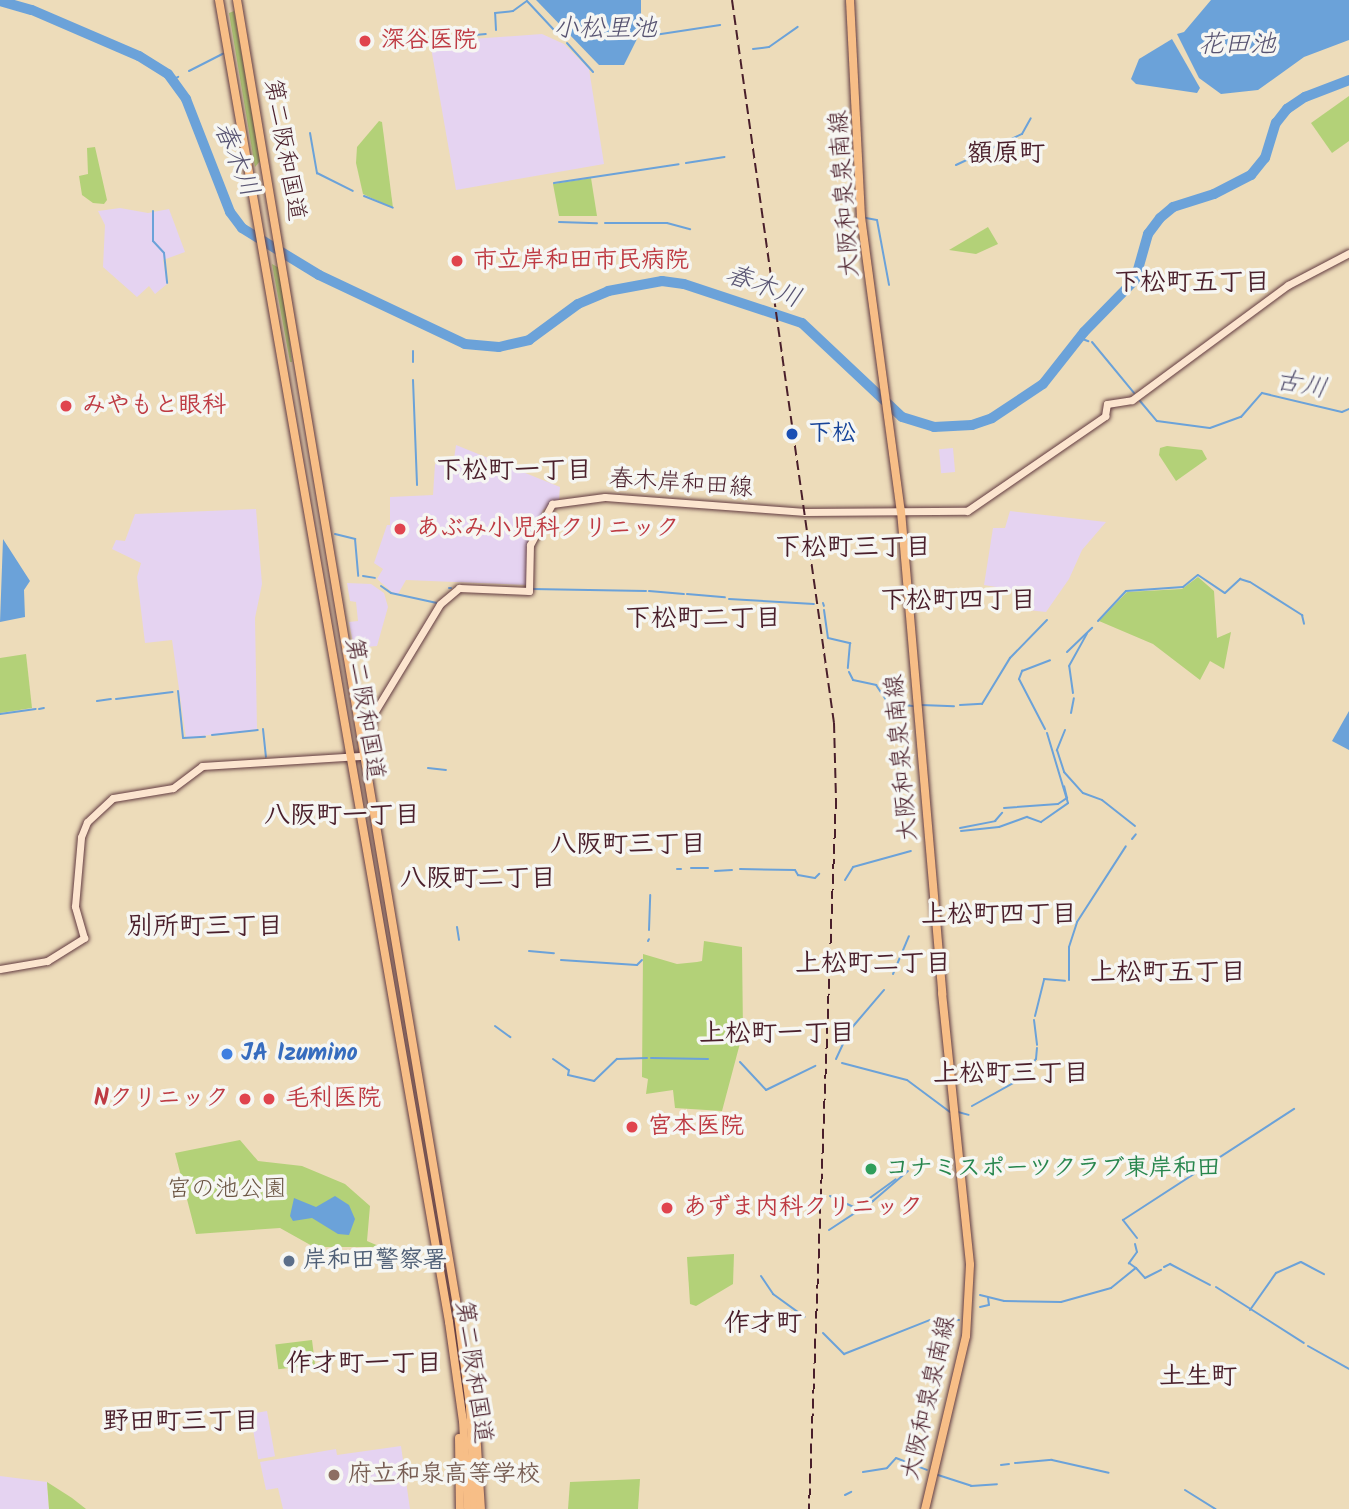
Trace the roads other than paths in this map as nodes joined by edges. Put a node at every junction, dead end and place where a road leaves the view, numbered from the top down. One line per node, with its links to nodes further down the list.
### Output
1 (219, 0): 6 (main road, 第二阪和国道)
2 (237, 0): 7 (main road, 第二阪和国道)
3 (850, 0): 5 (main road, 大阪和泉泉南線)
4 (1349, 253): 5 (main road, 春木岸和田線)
5 (901, 511): 7 (main road, 春木岸和田線); 16 (main road, 大阪和泉泉南線)
6 (352, 755): 7 (main road, 春木岸和田線); 8 (main road, 春木岸和田線); 10 (main road, 第二阪和国道)
7 (364, 755): 9 (main road, 第二阪和国道)
8 (0, 970)
9 (461, 1342): 11 (main road, 第二阪和国道); 15 (main road)
10 (453, 1347): 11 (main road, 第二阪和国道); 12 (main road)
11 (467, 1421): 13 (main road, 第二阪和国道); 14 (main road, 第二阪和国道)
12 (460, 1509)
13 (468, 1509)
14 (475, 1509)
15 (481, 1509)
16 (925, 1509)

